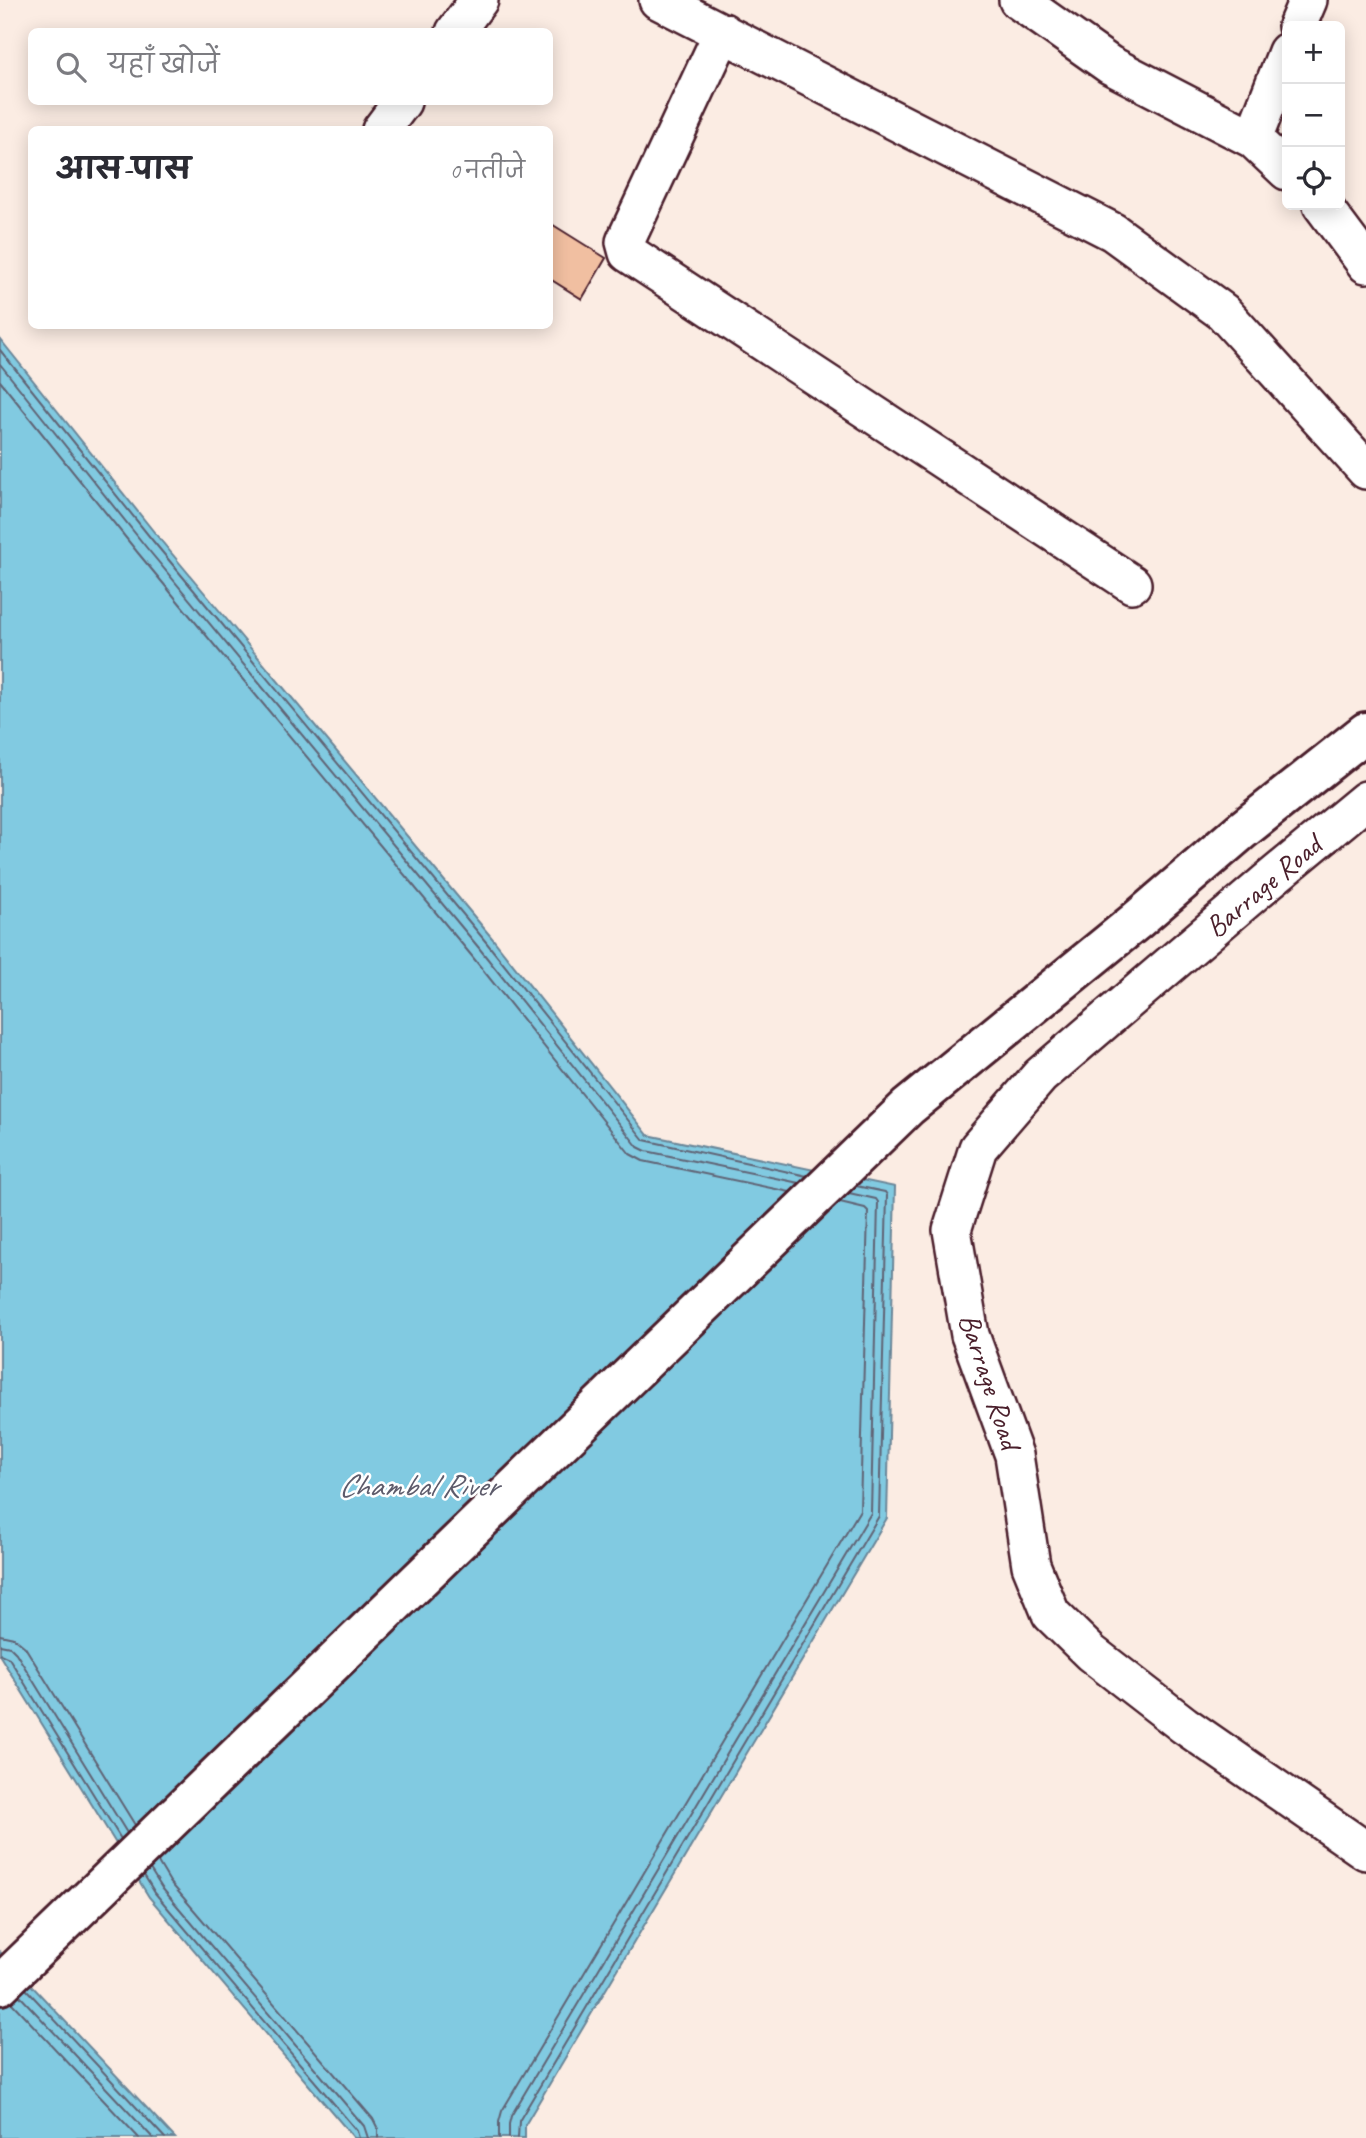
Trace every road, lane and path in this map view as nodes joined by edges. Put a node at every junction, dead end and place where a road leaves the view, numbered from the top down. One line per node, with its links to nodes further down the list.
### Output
1 (479, 0): 6 (street)
2 (658, 0): 7 (street)
3 (1018, 0): 11 (street)
4 (1308, 0): 5 (street)
5 (1299, 21)
6 (458, 28)
7 (723, 32): 15 (street); 16 (street)
8 (1282, 65): 11 (street)
9 (400, 105): 10 (street)
10 (384, 126)
11 (1253, 139): 12 (street)
12 (1282, 167)
13 (1326, 210): 14 (street)
14 (1366, 264)
15 (1366, 470)
16 (1132, 584)
17 (1366, 732): 20 (main road)
18 (1366, 800): 19 (street, Barrage Road)
19 (1366, 1852)
20 (0, 1985)

